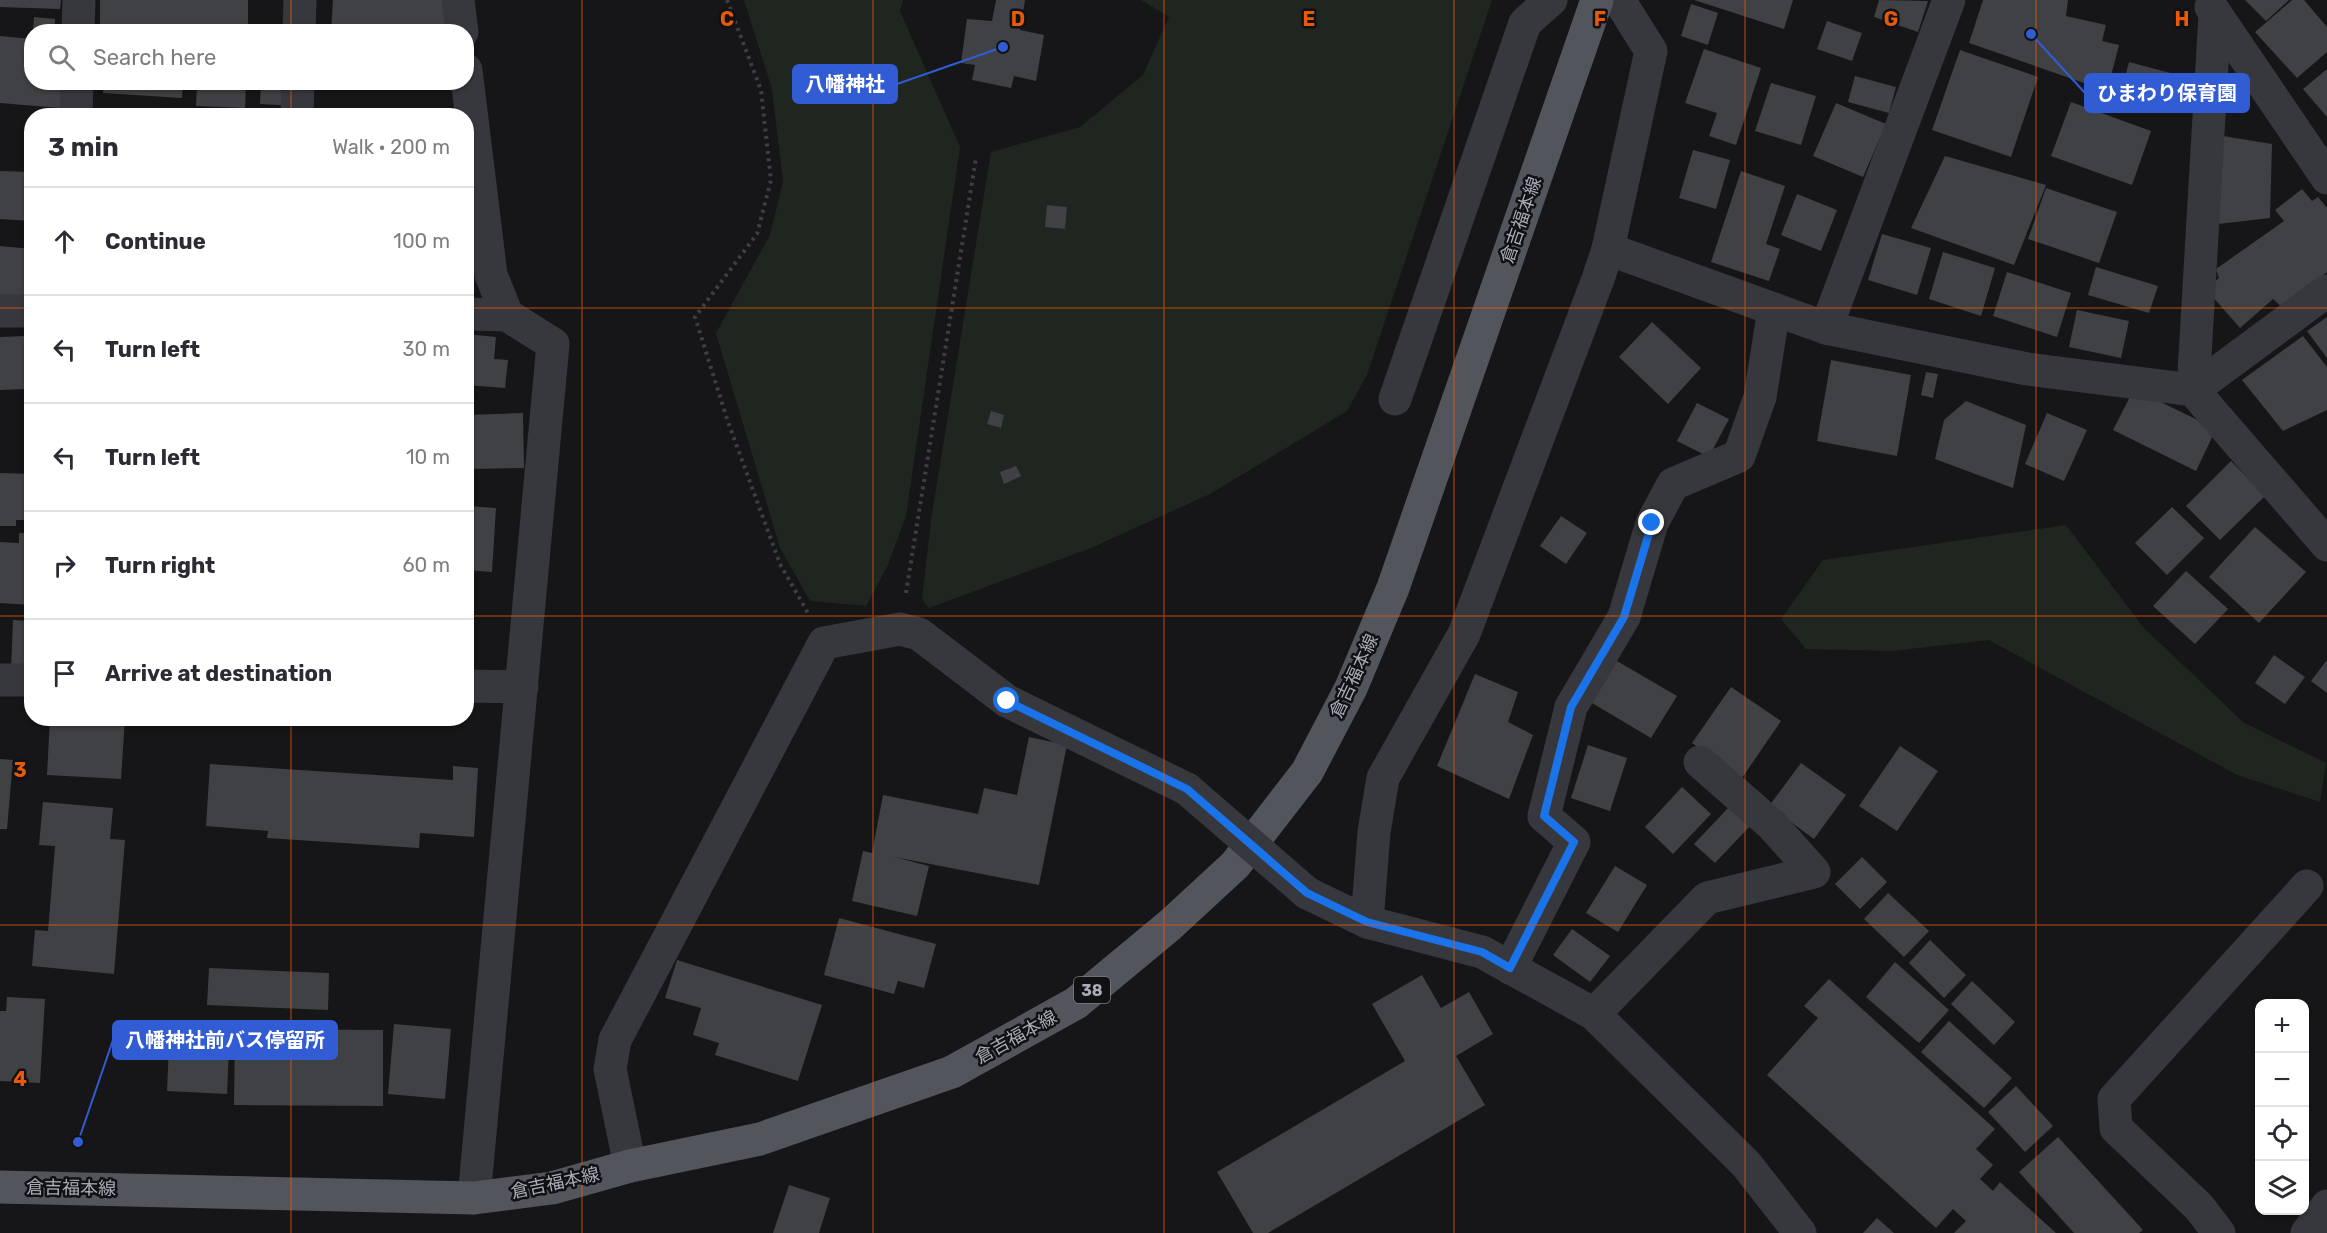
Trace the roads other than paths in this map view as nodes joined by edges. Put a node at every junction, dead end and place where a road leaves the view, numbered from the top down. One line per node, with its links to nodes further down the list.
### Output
1 (79, 0): 9 (street)
2 (300, 0): 10 (street)
3 (458, 0): 11 (street)
4 (1551, 0): 29 (street)
5 (1597, 0): 40 (main road, 倉吉福本線 / 38)
6 (1619, 0): 20 (street)
7 (1949, 0): 27 (street)
8 (2211, 7): 19 (street); 28 (street)
9 (78, 24)
10 (299, 24)
11 (461, 24)
12 (77, 90): 15 (street)
13 (298, 90): 16 (street)
14 (468, 90): 17 (street)
15 (76, 108)
16 (297, 108)
17 (471, 108)
18 (474, 136): 26 (street)
19 (2327, 178)
20 (1608, 249): 22 (street); 37 (street)
21 (2327, 291): 28 (street)
22 (1774, 309): 27 (street); 38 (street)
23 (0, 311): 24 (street)
24 (24, 311)
25 (474, 314): 26 (street)
26 (507, 315): 34 (street)
27 (1826, 328): 28 (street)
28 (2193, 390): 30 (street)
29 (1395, 399)
30 (2327, 545)
31 (0, 680): 32 (street)
32 (24, 680)
33 (474, 686): 34 (street)
34 (522, 687): 42 (street)
35 (1700, 762): 39 (street)
36 (2307, 886): 45 (street)
37 (1367, 922): 38 (street); 40 (street, bridge)
38 (1510, 968): 39 (street)
39 (1594, 1014): 44 (street)
40 (630, 1166): 42 (main road, 倉吉福本線 / 38)
41 (0, 1187): 42 (main road, 倉吉福本線 / 38)
42 (474, 1198)
43 (2327, 1206): 46 (street)
44 (1800, 1233)
45 (2219, 1233)
46 (2307, 1233)

